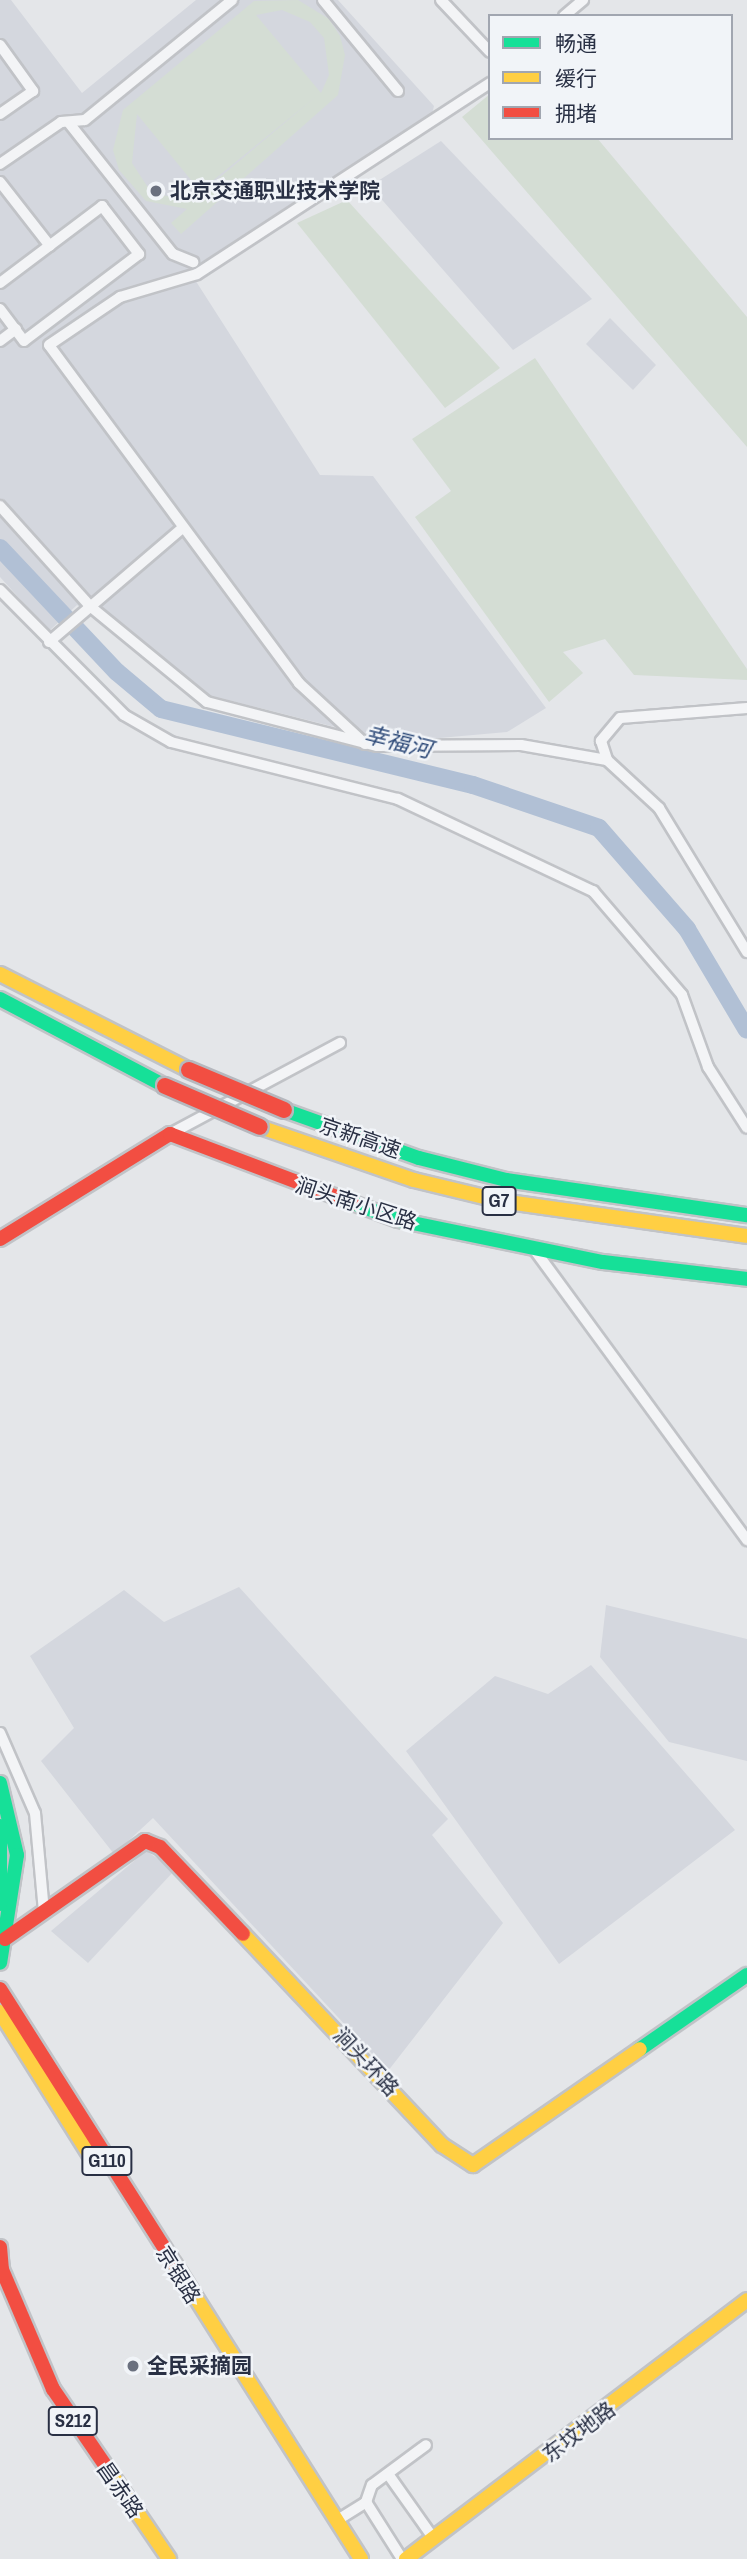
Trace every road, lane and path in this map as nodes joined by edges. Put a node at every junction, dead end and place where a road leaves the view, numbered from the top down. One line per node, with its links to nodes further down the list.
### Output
1 (232, 0): 11 (street)
2 (323, 0): 9 (street)
3 (442, 0): 7 (street)
4 (583, 0): 5 (street)
5 (566, 14)
6 (0, 45): 10 (street)
7 (488, 50)
8 (488, 84): 21 (street)
9 (398, 91)
10 (0, 114)
11 (69, 123): 12 (street); 15 (street)
12 (0, 164)
13 (0, 182): 14 (street)
14 (50, 246): 16 (street); 18 (street)
15 (192, 262)
16 (0, 284)
17 (0, 309): 18 (street)
18 (16, 329): 19 (street)
19 (0, 341)
20 (0, 506): 23 (street)
21 (180, 530): 23 (street); 26 (street)
22 (0, 590): 24 (street)
23 (91, 607): 24 (street); 26 (street)
24 (48, 642): 32 (street)
25 (747, 708): 27 (street)
26 (365, 744): 27 (street)
27 (607, 760): 28 (street)
28 (747, 952)
29 (0, 974): 34 (main road, 京新高速 / G7, bridge)
30 (0, 999): 35 (main road, 京新高速 / G7, bridge)
31 (340, 1043): 33 (street)
32 (747, 1128)
33 (170, 1134): 36 (main road); 37 (main road, 涧头南小区路)
34 (747, 1215)
35 (747, 1237)
36 (0, 1239)
37 (534, 1249): 38 (main road, 涧头南小区路); 39 (street)
38 (747, 1279)
39 (747, 1540)
40 (0, 1733): 44 (street)
41 (0, 1783): 45 (main road)
42 (0, 1826): 43 (main road)
43 (0, 1904)
44 (44, 1912): 45 (main road, 涧头环路); 47 (main road, 涧头环路)
45 (5, 1939): 46 (main road)
46 (0, 1963)
47 (747, 1975)
48 (0, 1989): 53 (main road, 京银路 / G110)
49 (0, 2012): 53 (main road, 京银路 / G110)
50 (0, 2247): 51 (main road, 昌赤路 / S212)
51 (1, 2268): 60 (main road, 昌赤路 / S212)
52 (747, 2300): 59 (main road, 东坟地路)
53 (211, 2335): 54 (main road, 京银路 / G110)
54 (228, 2362): 58 (main road, 京银路 / G110); 61 (main road, 京银路 / G110)
55 (426, 2445): 56 (street)
56 (388, 2473): 57 (street); 59 (street)
57 (366, 2502): 58 (street); 63 (street)
58 (336, 2521): 62 (main road, 京银路 / G110)
59 (433, 2539): 63 (main road, 东坟地路)
60 (169, 2559)
61 (350, 2559)
62 (361, 2559)
63 (404, 2559)

